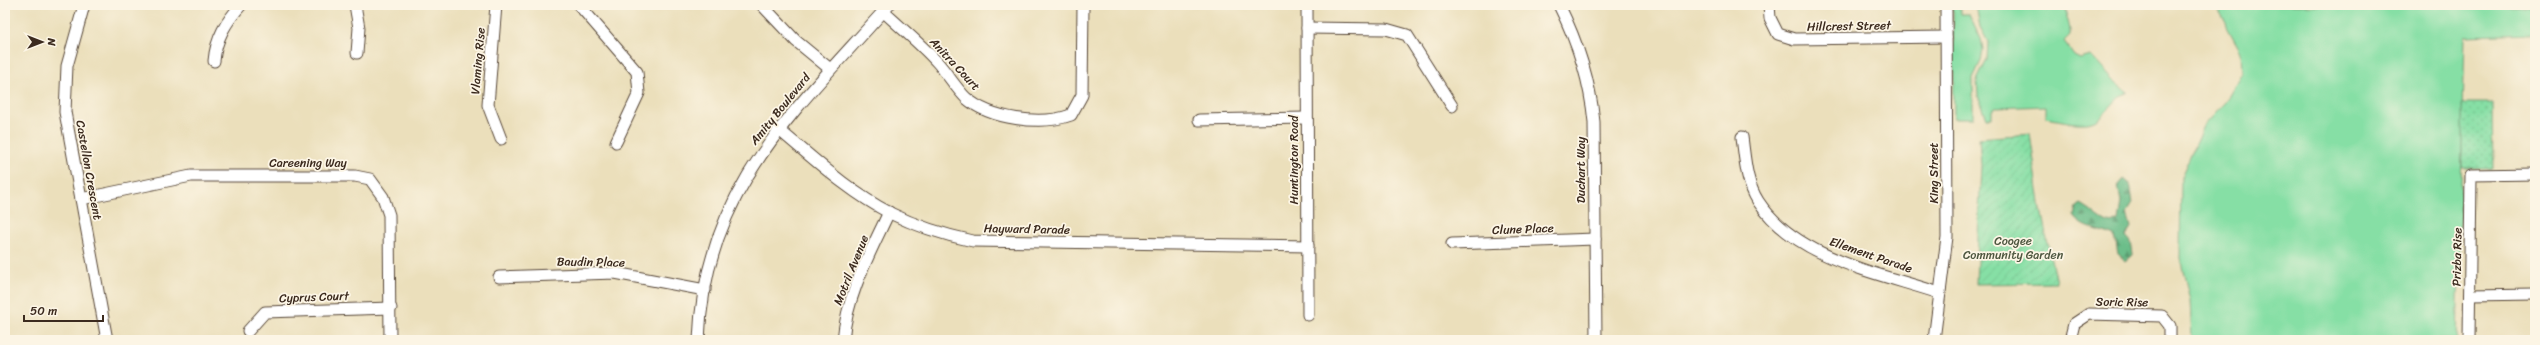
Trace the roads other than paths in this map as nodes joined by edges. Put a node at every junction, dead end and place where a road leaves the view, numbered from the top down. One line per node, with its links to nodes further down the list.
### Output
1 (84, 5): 26 (street, Castellon Crescent)
2 (241, 5): 16 (street)
3 (355, 5): 15 (street)
4 (496, 5): 23 (street, Vlaming Rise)
5 (579, 5): 24 (street)
6 (762, 5): 17 (street)
7 (1083, 5): 12 (street, Anitra Court)
8 (1307, 5): 13 (street, Huntington Road)
9 (1559, 5): 28 (street, Duchart Way)
10 (1946, 5): 14 (street, King Street)
11 (1769, 7): 14 (street, Hillcrest Street)
12 (886, 8): 17 (street, Amity Boulevard)
13 (1307, 28): 18 (street); 19 (street, Huntington Road)
14 (1946, 37): 33 (street, King Street)
15 (357, 53)
16 (214, 61)
17 (830, 69): 21 (street, Amity Boulevard)
18 (1452, 106)
19 (1306, 118): 20 (street); 30 (street, Huntington Road)
20 (1199, 120)
21 (778, 129): 27 (street, Hayward Parade); 32 (street, Amity Boulevard)
22 (1742, 137): 33 (street, Ellement Parade)
23 (501, 139)
24 (616, 142)
25 (2535, 174): 35 (street, Prizba Rise)
26 (81, 199): 36 (street, Careening Way); 39 (street, Castellon Crescent)
27 (889, 212): 30 (street, Hayward Parade); 42 (street, Motril Avenue)
28 (1595, 239): 29 (street, Clune Place); 43 (street, Duchart Way)
29 (1452, 244)
30 (1308, 246): 37 (street, Huntington Road)
31 (499, 278): 32 (street, Baudin Place)
32 (704, 290): 41 (street, Amity Boulevard)
33 (1939, 292): 44 (street, King Street)
34 (2535, 294): 35 (street)
35 (2470, 295): 47 (street, Prizba Rise)
36 (391, 308): 38 (street, Cyprus Court); 40 (street, Careening Way)
37 (1308, 315)
38 (248, 331)
39 (107, 340)
40 (390, 340)
41 (699, 340)
42 (843, 340)
43 (1596, 340)
44 (1934, 340)
45 (2070, 340): 46 (street, Soric Rise)
46 (2170, 340)
47 (2469, 340)

